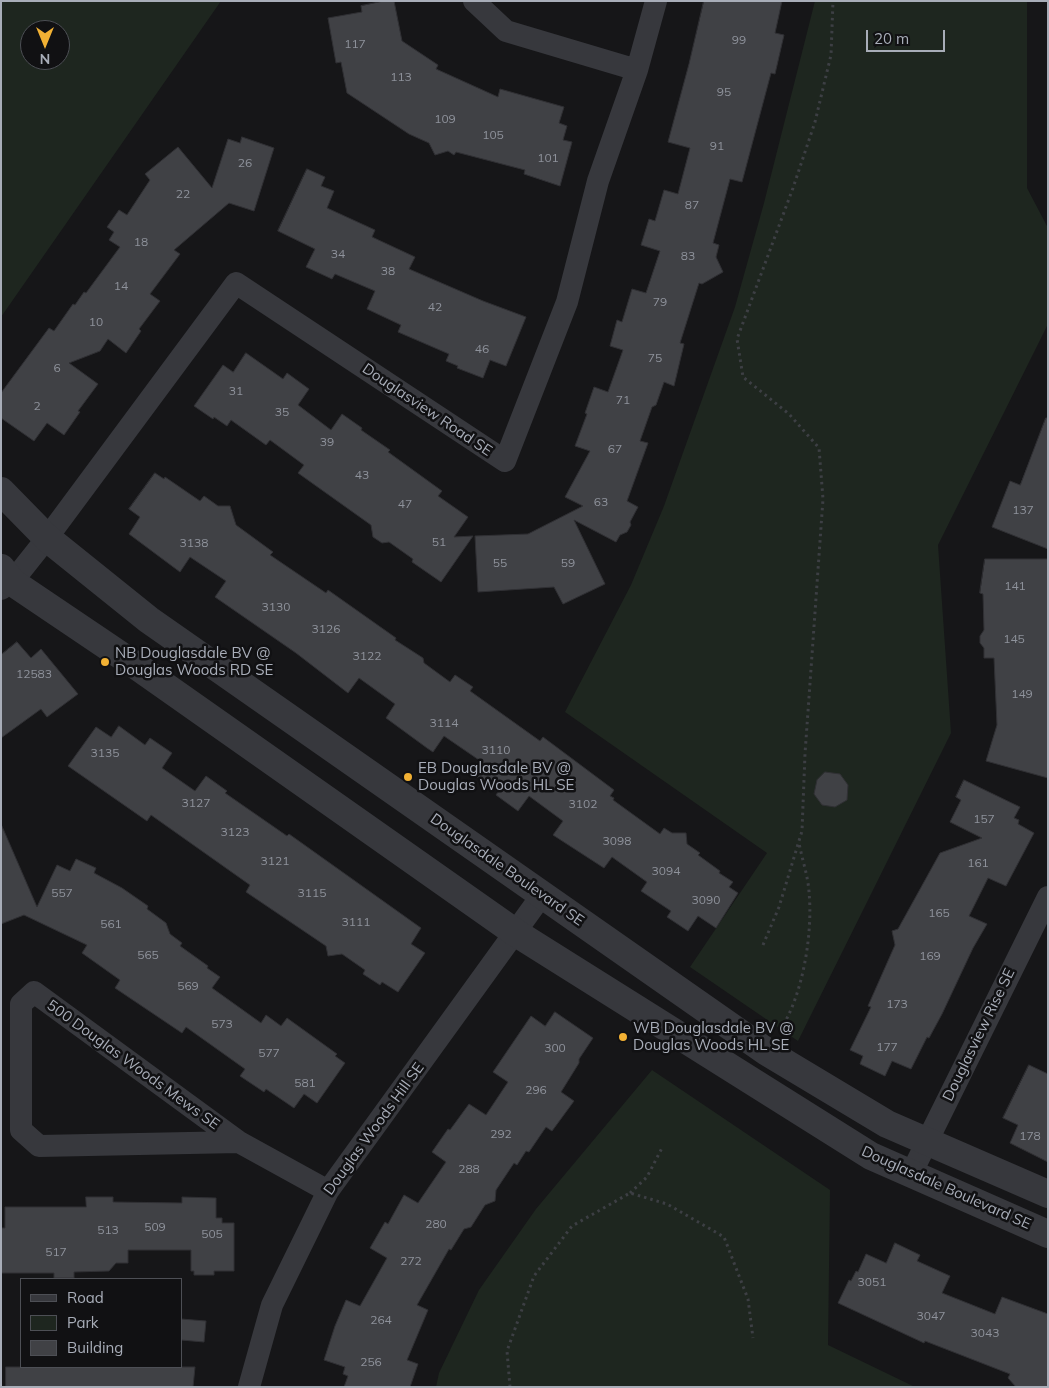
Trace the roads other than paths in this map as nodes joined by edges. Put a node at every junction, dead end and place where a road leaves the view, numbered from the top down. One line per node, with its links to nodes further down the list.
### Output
1 (474, 1): 3 (street)
2 (656, 1): 3 (street, Douglasview Road SE)
3 (637, 70): 5 (street, Douglasview Road SE)
4 (1, 491): 5 (street, Douglasdale Boulevard SE)
5 (47, 538): 6 (street); 7 (street, Douglasdale Boulevard SE)
6 (5, 580): 9 (street, Douglasdale Boulevard SE)
7 (542, 895): 9 (street, Douglas Woods Hill SE); 11 (street, Douglasdale Boulevard SE)
8 (1048, 897): 11 (street, Douglasview Rise SE)
9 (516, 933): 12 (street, Douglasdale Boulevard SE); 13 (street, Douglas Woods Hill SE)
10 (239, 1142): 10 (street, 500 Douglas Woods Mews SE); 13 (street, 500 Douglas Woods Mews SE)
11 (927, 1142): 12 (street, Douglasview Rise SE); 14 (street, Douglasdale Boulevard SE)
12 (911, 1174): 15 (street, Douglasdale Boulevard SE)
13 (328, 1191): 16 (street, Douglas Woods Hill SE)
14 (1048, 1194)
15 (1048, 1234)
16 (250, 1387)

